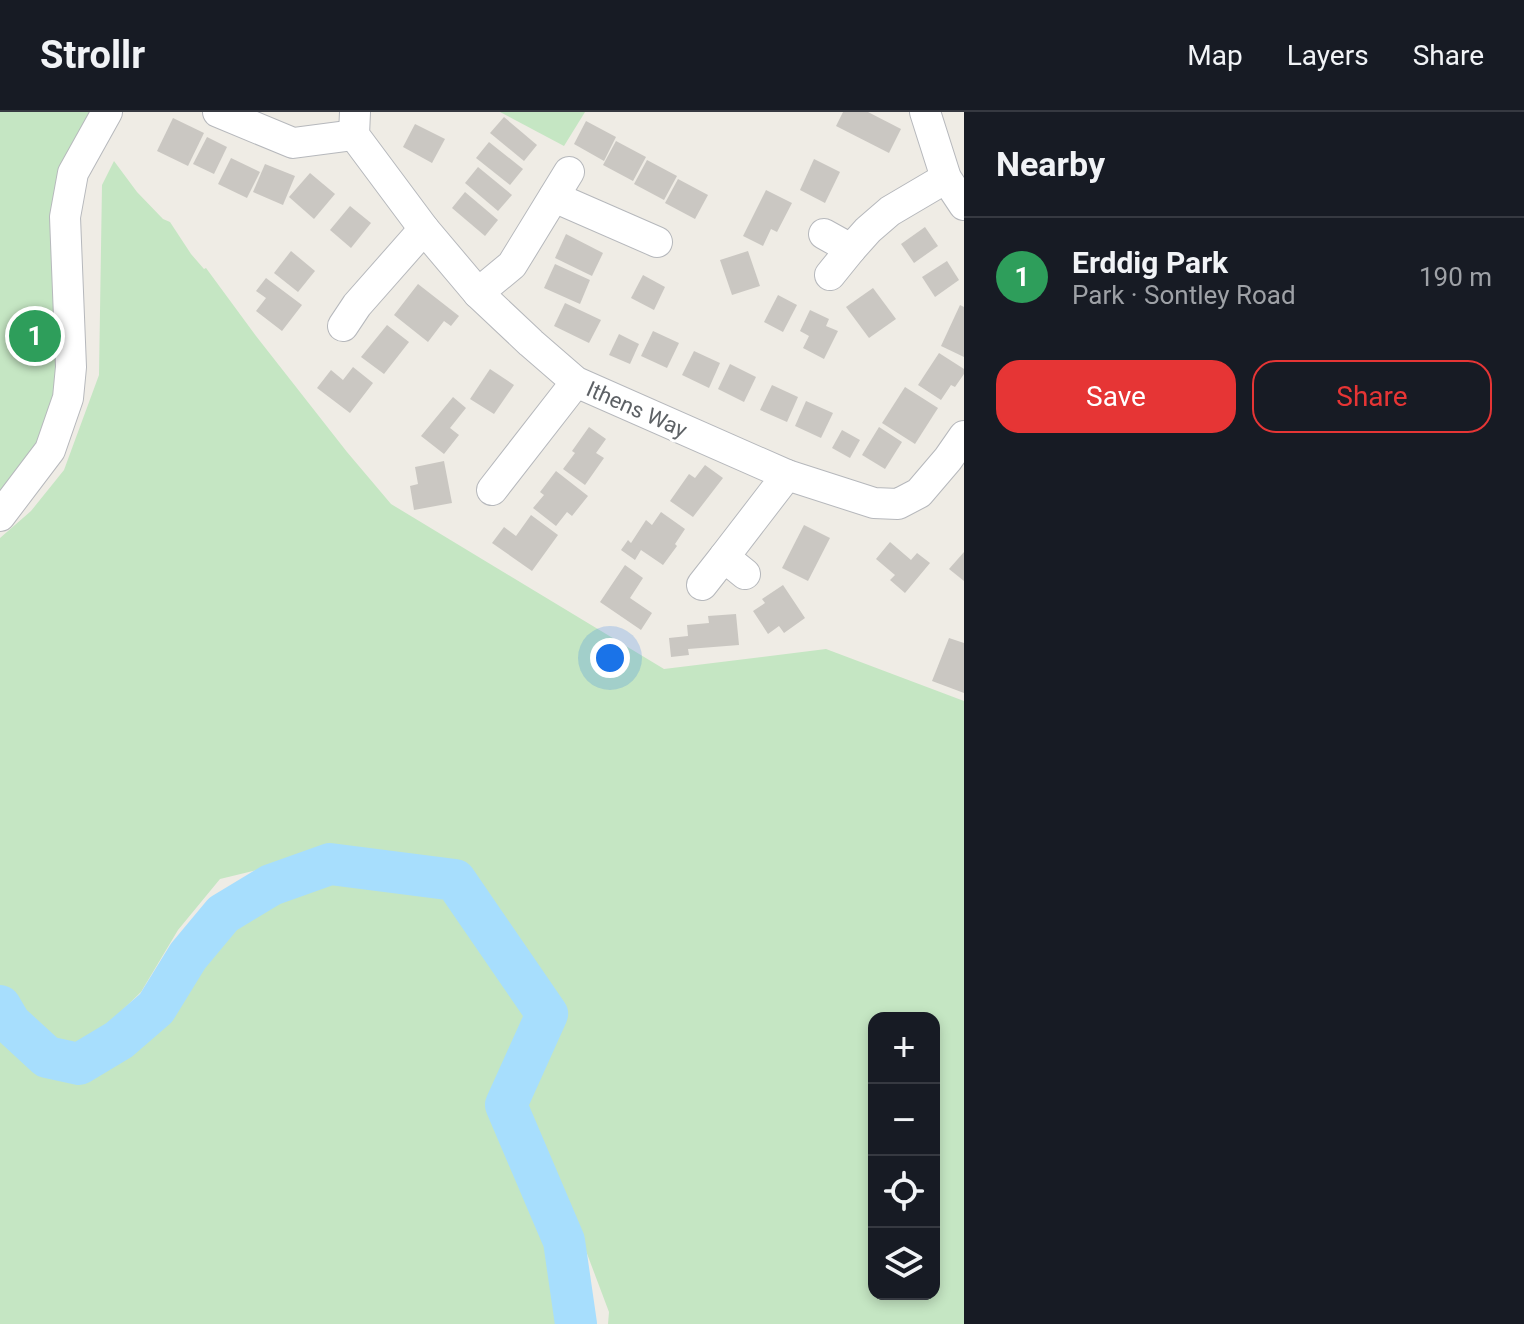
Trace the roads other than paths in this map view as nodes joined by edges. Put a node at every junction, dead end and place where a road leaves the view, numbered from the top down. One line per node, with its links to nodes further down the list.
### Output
1 (107, 112): 18 (street)
2 (218, 112): 4 (street)
3 (925, 112): 5 (street)
4 (354, 124): 7 (street, Ithens Way)
5 (946, 178): 6 (street); 10 (street)
6 (964, 205)
7 (424, 229): 12 (street, Ithens Way); 13 (street)
8 (824, 234): 10 (street)
9 (657, 242): 12 (street)
10 (851, 249): 11 (street)
11 (830, 275)
12 (478, 293): 14 (street, Ithens Way)
13 (343, 326)
14 (576, 382): 16 (street, Ithens Way); 17 (street)
15 (959, 456): 16 (street, Ithens Way)
16 (787, 475): 19 (street)
17 (492, 490)
18 (0, 516)
19 (702, 585)

